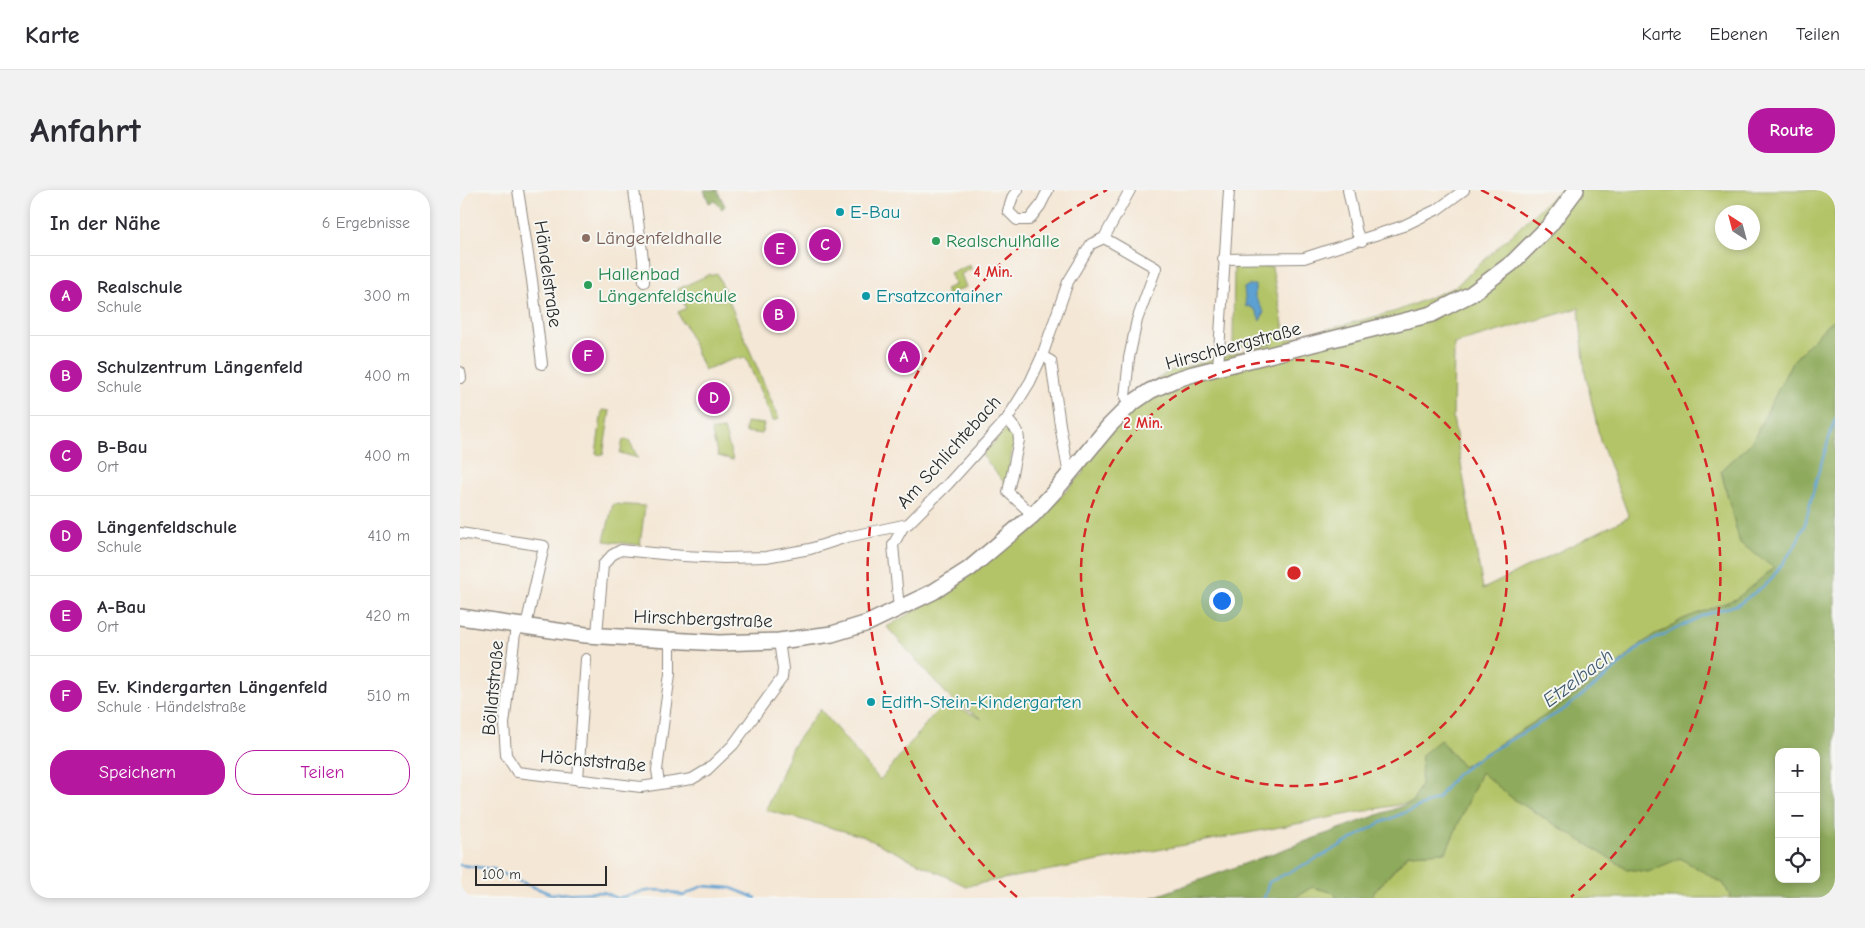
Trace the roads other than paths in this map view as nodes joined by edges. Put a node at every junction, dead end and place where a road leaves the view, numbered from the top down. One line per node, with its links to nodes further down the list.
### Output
1 (518, 190): 15 (street, Händelstraße)
2 (634, 190): 13 (street)
3 (1018, 190): 4 (street)
4 (1048, 190)
5 (1130, 190): 10 (street, Am Schlichtebach)
6 (1229, 190): 12 (street)
7 (1348, 190): 11 (street)
8 (1464, 190): 11 (street)
9 (1576, 190): 16 (street, Hirschbergstraße)
10 (1104, 238): 14 (street, Am Schlichtebach); 17 (street)
11 (1362, 241): 12 (street)
12 (1223, 259): 16 (street)
13 (644, 282)
14 (1042, 356): 18 (street, Am Schlichtebach); 19 (street)
15 (542, 364)
16 (1218, 368): 17 (street, Hirschbergstraße)
17 (1131, 404): 19 (street, Hirschbergstraße)
18 (1007, 419): 20 (street); 21 (street, Am Schlichtebach)
19 (1069, 475): 20 (street, Hirschbergstraße)
20 (1033, 515): 23 (street, Hirschbergstraße)
21 (903, 527): 23 (street, Am Schlichtebach); 26 (street, Am Schlichtebach)
22 (460, 533): 25 (street, Böllatstraße)
23 (899, 609): 28 (street, Hirschbergstraße)
24 (460, 617): 25 (street, Hirschbergstraße)
25 (521, 625): 26 (street, Hirschbergstraße); 30 (street, Böllatstraße)
26 (597, 634): 27 (street, Hirschbergstraße)
27 (670, 639): 28 (street, Hirschbergstraße); 32 (street)
28 (779, 641): 32 (street, Höchststraße)
29 (586, 659): 31 (street)
30 (506, 755): 31 (street, Höchststraße)
31 (578, 780): 32 (street, Höchststraße)
32 (659, 783)

